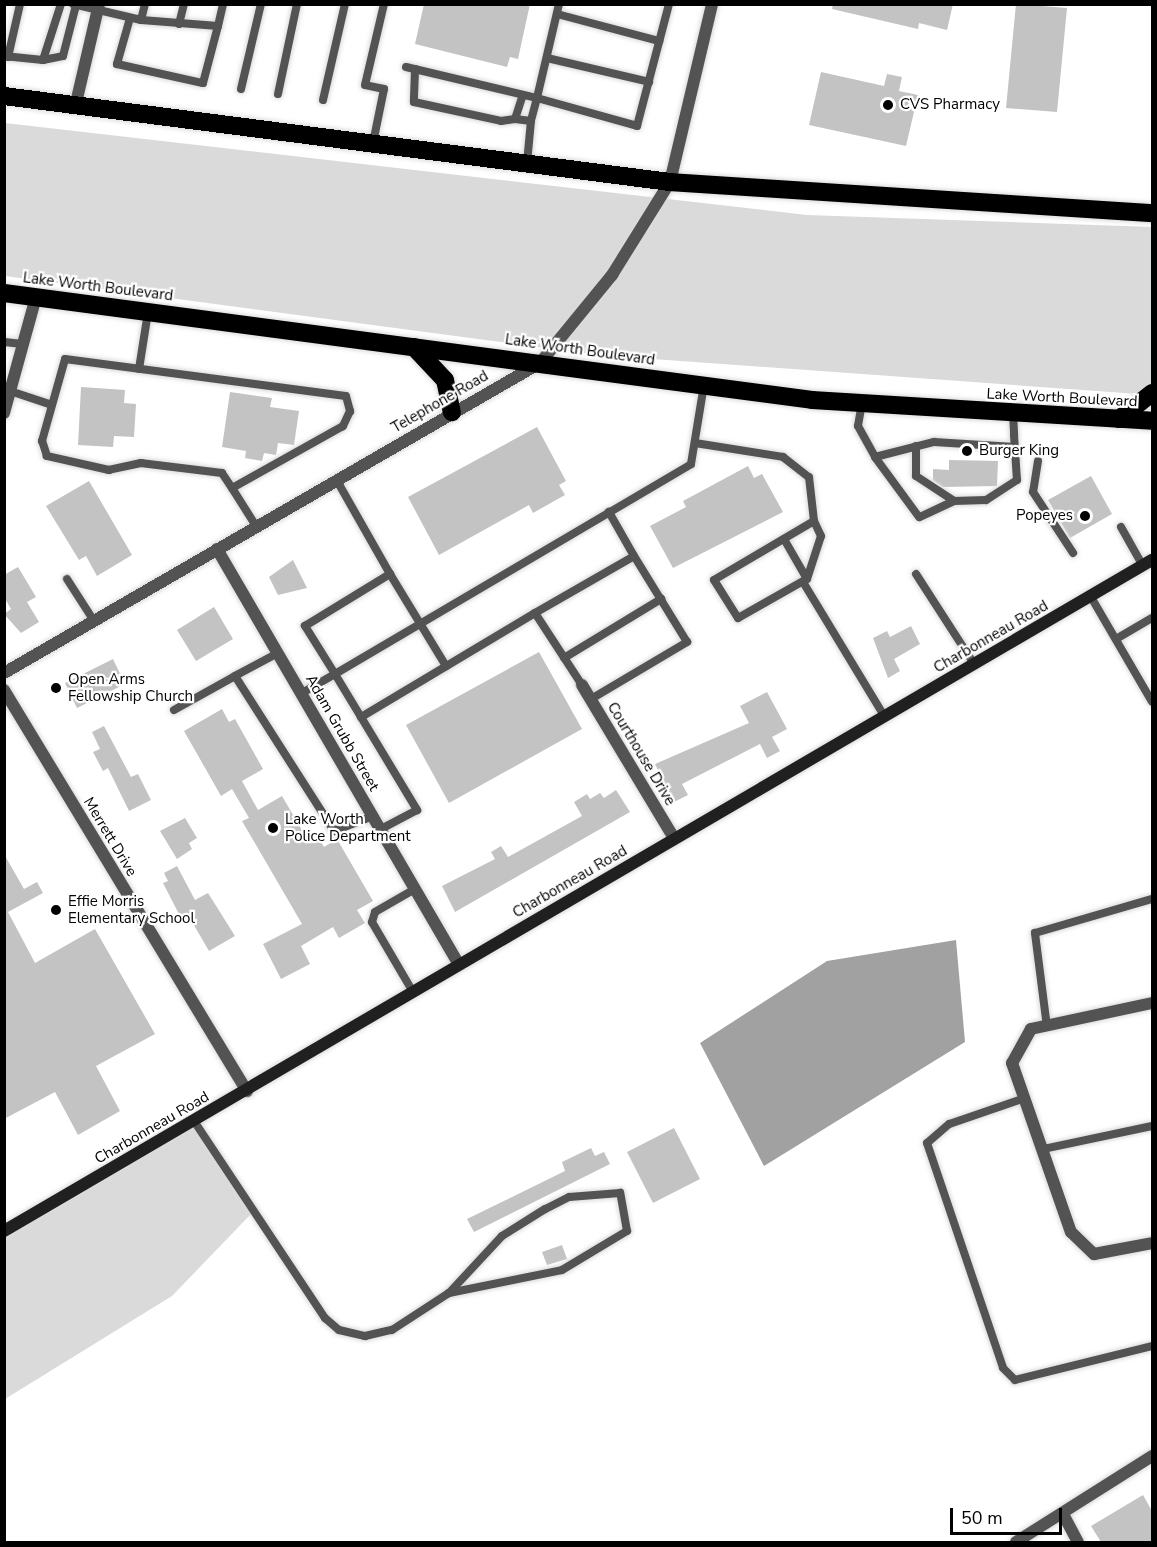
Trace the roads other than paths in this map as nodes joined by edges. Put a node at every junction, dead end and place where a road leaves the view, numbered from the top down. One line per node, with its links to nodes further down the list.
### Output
1 (20, 4): 21 (lane)
2 (61, 4): 23 (lane)
3 (145, 4): 17 (lane)
4 (184, 4): 18 (lane)
5 (223, 4): 19 (lane)
6 (261, 4): 27 (lane)
7 (297, 4): 28 (lane)
8 (345, 4): 32 (lane)
9 (384, 4): 36 (lane)
10 (559, 4): 15 (lane)
11 (669, 4): 20 (lane)
12 (712, 4): 38 (street, Telephone Road)
13 (75, 5): 14 (lane); 23 (lane)
14 (98, 8): 16 (lane); 33 (street)
15 (557, 14): 20 (lane); 22 (lane)
16 (130, 18): 17 (lane); 19 (lane)
17 (141, 20): 18 (lane)
18 (179, 24): 19 (lane)
19 (218, 26)
20 (659, 41): 26 (lane)
21 (6, 56): 23 (lane)
22 (547, 58): 26 (lane); 31 (lane)
23 (43, 60)
24 (406, 67): 25 (lane)
25 (415, 69): 29 (lane); 34 (lane)
26 (648, 82): 31 (lane)
27 (241, 89)
28 (278, 94)
29 (523, 95): 31 (lane); 34 (lane)
30 (4, 96): 33 (highway)
31 (537, 98): 35 (lane)
32 (323, 99)
33 (76, 103): 36 (highway)
34 (515, 119): 35 (lane)
35 (531, 121): 37 (lane)
36 (373, 142): 37 (highway)
37 (527, 163): 38 (highway)
38 (670, 182): 39 (highway); 47 (street, Telephone Road)
39 (1147, 211): 40 (highway)
40 (1152, 227)
41 (4, 293): 42 (highway, Lake Worth Boulevard)
42 (36, 297): 43 (highway, Lake Worth Boulevard); 45 (street)
43 (148, 312): 46 (highway, Lake Worth Boulevard); 48 (lane)
44 (4, 342): 45 (lane)
45 (23, 344): 50 (street)
46 (414, 347): 47 (highway, Lake Worth Boulevard); 54 (highway)
47 (540, 363): 49 (highway, Lake Worth Boulevard); 54 (street, Telephone Road)
48 (139, 369): 53 (lane); 65 (lane)
49 (704, 385): 52 (highway, Lake Worth Boulevard); 59 (lane)
50 (10, 391): 53 (lane); 55 (street)
51 (1152, 393): 57 (highway)
52 (862, 403): 56 (highway, Lake Worth Boulevard); 62 (lane)
53 (52, 405): 65 (lane)
54 (452, 412): 64 (street, Telephone Road)
55 (4, 413)
56 (1013, 413): 57 (highway, Lake Worth Boulevard); 61 (lane)
57 (1119, 419): 58 (highway, Lake Worth Boulevard)
58 (1152, 421)
59 (695, 442): 67 (lane); 68 (lane)
60 (916, 446): 61 (lane); 62 (lane); 66 (lane)
61 (1015, 447): 66 (lane)
62 (875, 457): 66 (lane)
63 (1038, 461): 73 (lane)
64 (336, 479): 69 (street, Telephone Road); 76 (lane)
65 (232, 488): 69 (lane)
66 (954, 501)
67 (609, 512): 74 (lane); 85 (lane)
68 (814, 521): 71 (lane); 79 (lane)
69 (256, 526): 72 (street, Telephone Road)
70 (1121, 527): 75 (lane)
71 (784, 539): 79 (lane); 79 (lane)
72 (217, 549): 84 (street, Telephone Road); 87 (street, Adam Grubb Street)
73 (1073, 554)
74 (634, 556): 81 (lane); 82 (lane)
75 (1148, 563): 80 (street, Charbonneau Road)
76 (390, 574): 85 (lane); 92 (lane)
77 (916, 574): 89 (lane)
78 (68, 579): 84 (lane)
79 (805, 580): 100 (lane)
80 (1091, 597): 86 (lane); 89 (street, Charbonneau Road)
81 (661, 599): 88 (lane); 97 (lane)
82 (535, 613): 88 (lane); 90 (lane)
83 (1152, 618): 86 (lane)
84 (94, 621): 91 (street, Telephone Road)
85 (420, 624): 90 (lane); 92 (lane)
86 (1116, 639): 98 (lane)
87 (278, 653): 93 (lane); 96 (street, Adam Grubb Street)
88 (564, 658): 94 (lane)
89 (974, 664): 100 (street, Charbonneau Road)
90 (446, 666): 101 (lane)
91 (4, 673)
92 (335, 674): 96 (lane); 101 (lane)
93 (235, 676): 99 (lane); 102 (lane)
94 (582, 685): 97 (street, Courthouse Drive)
95 (4, 690): 111 (street, Merrett Drive)
96 (302, 693): 102 (street, Adam Grubb Street)
97 (591, 699): 104 (street, Courthouse Drive)
98 (1152, 702)
99 (174, 710)
100 (884, 716): 104 (street, Charbonneau Road)
101 (361, 717): 103 (lane)
102 (373, 816): 103 (street, Adam Grubb Street)
103 (381, 829): 105 (street, Adam Grubb Street)
104 (674, 838): 107 (street, Charbonneau Road)
105 (415, 889): 107 (street, Adam Grubb Street); 108 (lane)
106 (1152, 899): 110 (lane)
107 (459, 964): 108 (street, Charbonneau Road)
108 (413, 992): 111 (street, Charbonneau Road)
109 (1152, 1003): 110 (street)
110 (1047, 1027): 112 (street)
111 (247, 1091): 113 (street, Charbonneau Road)
112 (1025, 1098): 115 (street); 119 (lane)
113 (194, 1121): 116 (street, Charbonneau Road); 118 (lane)
114 (1152, 1126): 115 (lane)
115 (1043, 1149): 117 (street)
116 (4, 1231)
117 (1152, 1243)
118 (449, 1293): 118 (lane)
119 (1152, 1346)
120 (1152, 1456): 121 (street)
121 (1063, 1514): 122 (street); 123 (street)
122 (1016, 1542)
123 (1078, 1542)

